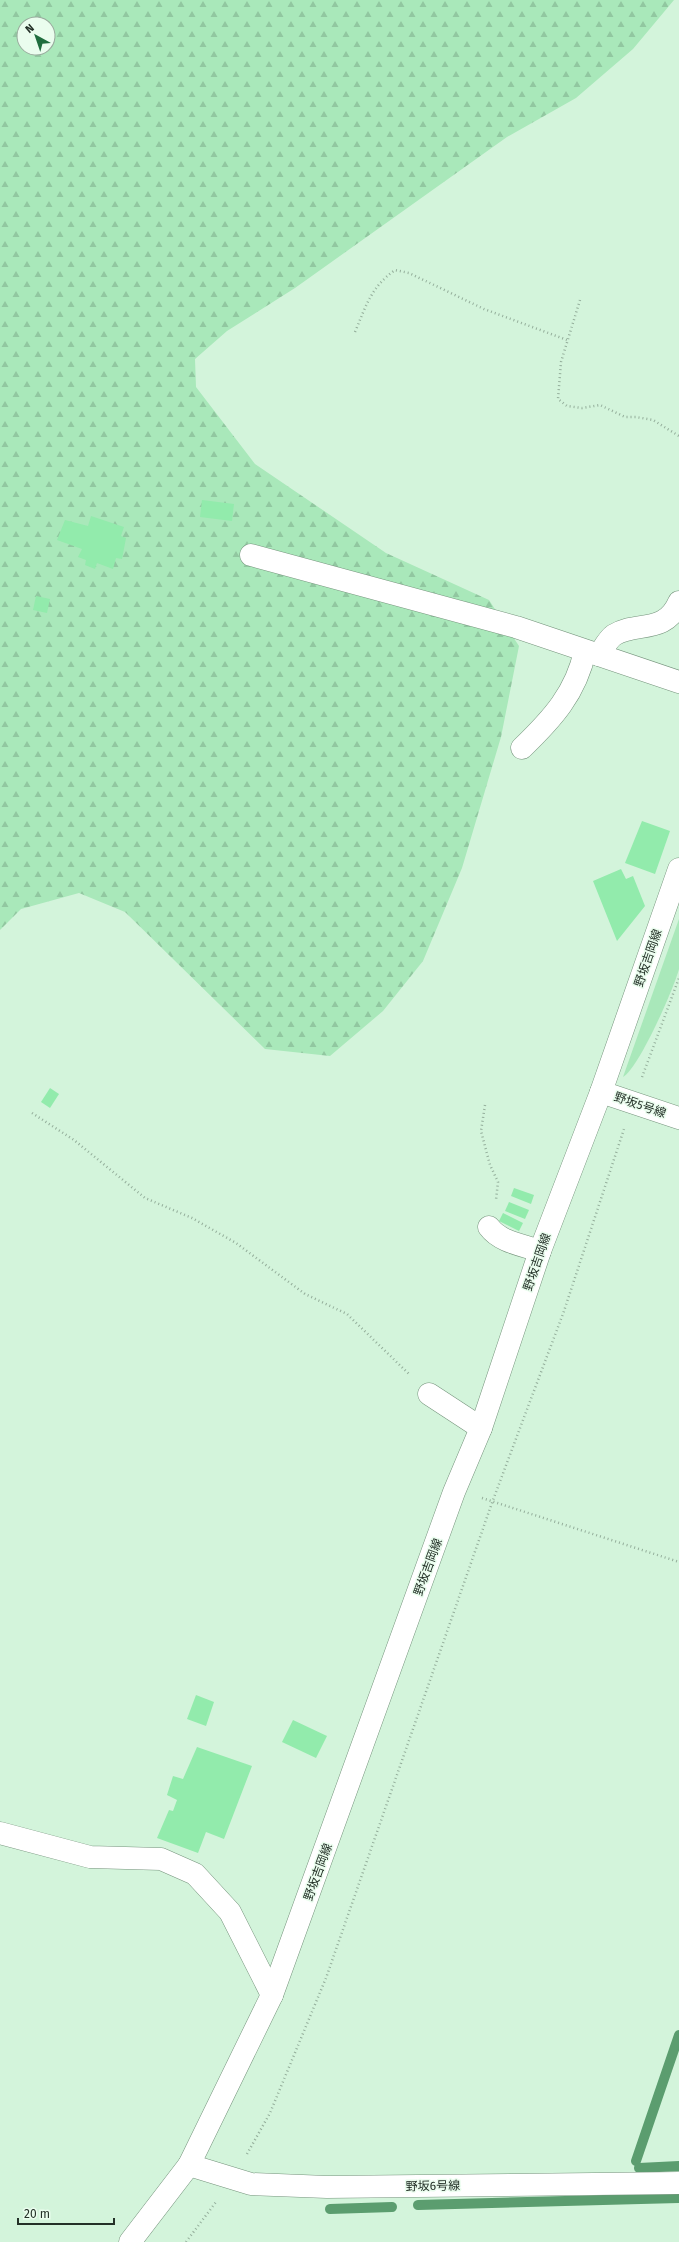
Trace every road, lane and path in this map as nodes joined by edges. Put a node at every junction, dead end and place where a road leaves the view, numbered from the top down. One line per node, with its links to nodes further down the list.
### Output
1 (580, 300): 3 (path)
2 (355, 332): 3 (path)
3 (567, 340): 4 (path)
4 (679, 436)
5 (251, 555): 7 (street)
6 (679, 602): 7 (street)
7 (592, 653): 8 (street); 9 (street)
8 (679, 682)
9 (522, 748)
10 (679, 869): 12 (street, 野坂吉岡線)
11 (679, 978): 13 (path)
12 (601, 1092): 13 (street, 野坂5号線); 18 (street, 野坂吉岡線)
13 (633, 1103): 16 (street, 野坂5号線); 22 (path)
14 (485, 1105): 17 (path)
15 (32, 1113): 19 (path)
16 (679, 1118)
17 (489, 1227): 18 (street)
18 (540, 1251): 20 (street, 野坂吉岡線)
19 (429, 1394): 20 (street)
20 (481, 1428): 21 (street, 野坂吉岡線)
21 (454, 1492): 22 (path); 25 (street, 野坂吉岡線)
22 (493, 1500): 23 (path); 27 (path)
23 (679, 1562)
24 (0, 1834): 25 (street)
25 (272, 1995): 26 (street, 野坂吉岡線)
26 (189, 2165): 27 (street, 野坂6号線); 29 (street, 野坂吉岡線)
27 (234, 2178): 28 (street, 野坂6号線); 30 (path)
28 (679, 2183)
29 (130, 2242)
30 (186, 2242)

